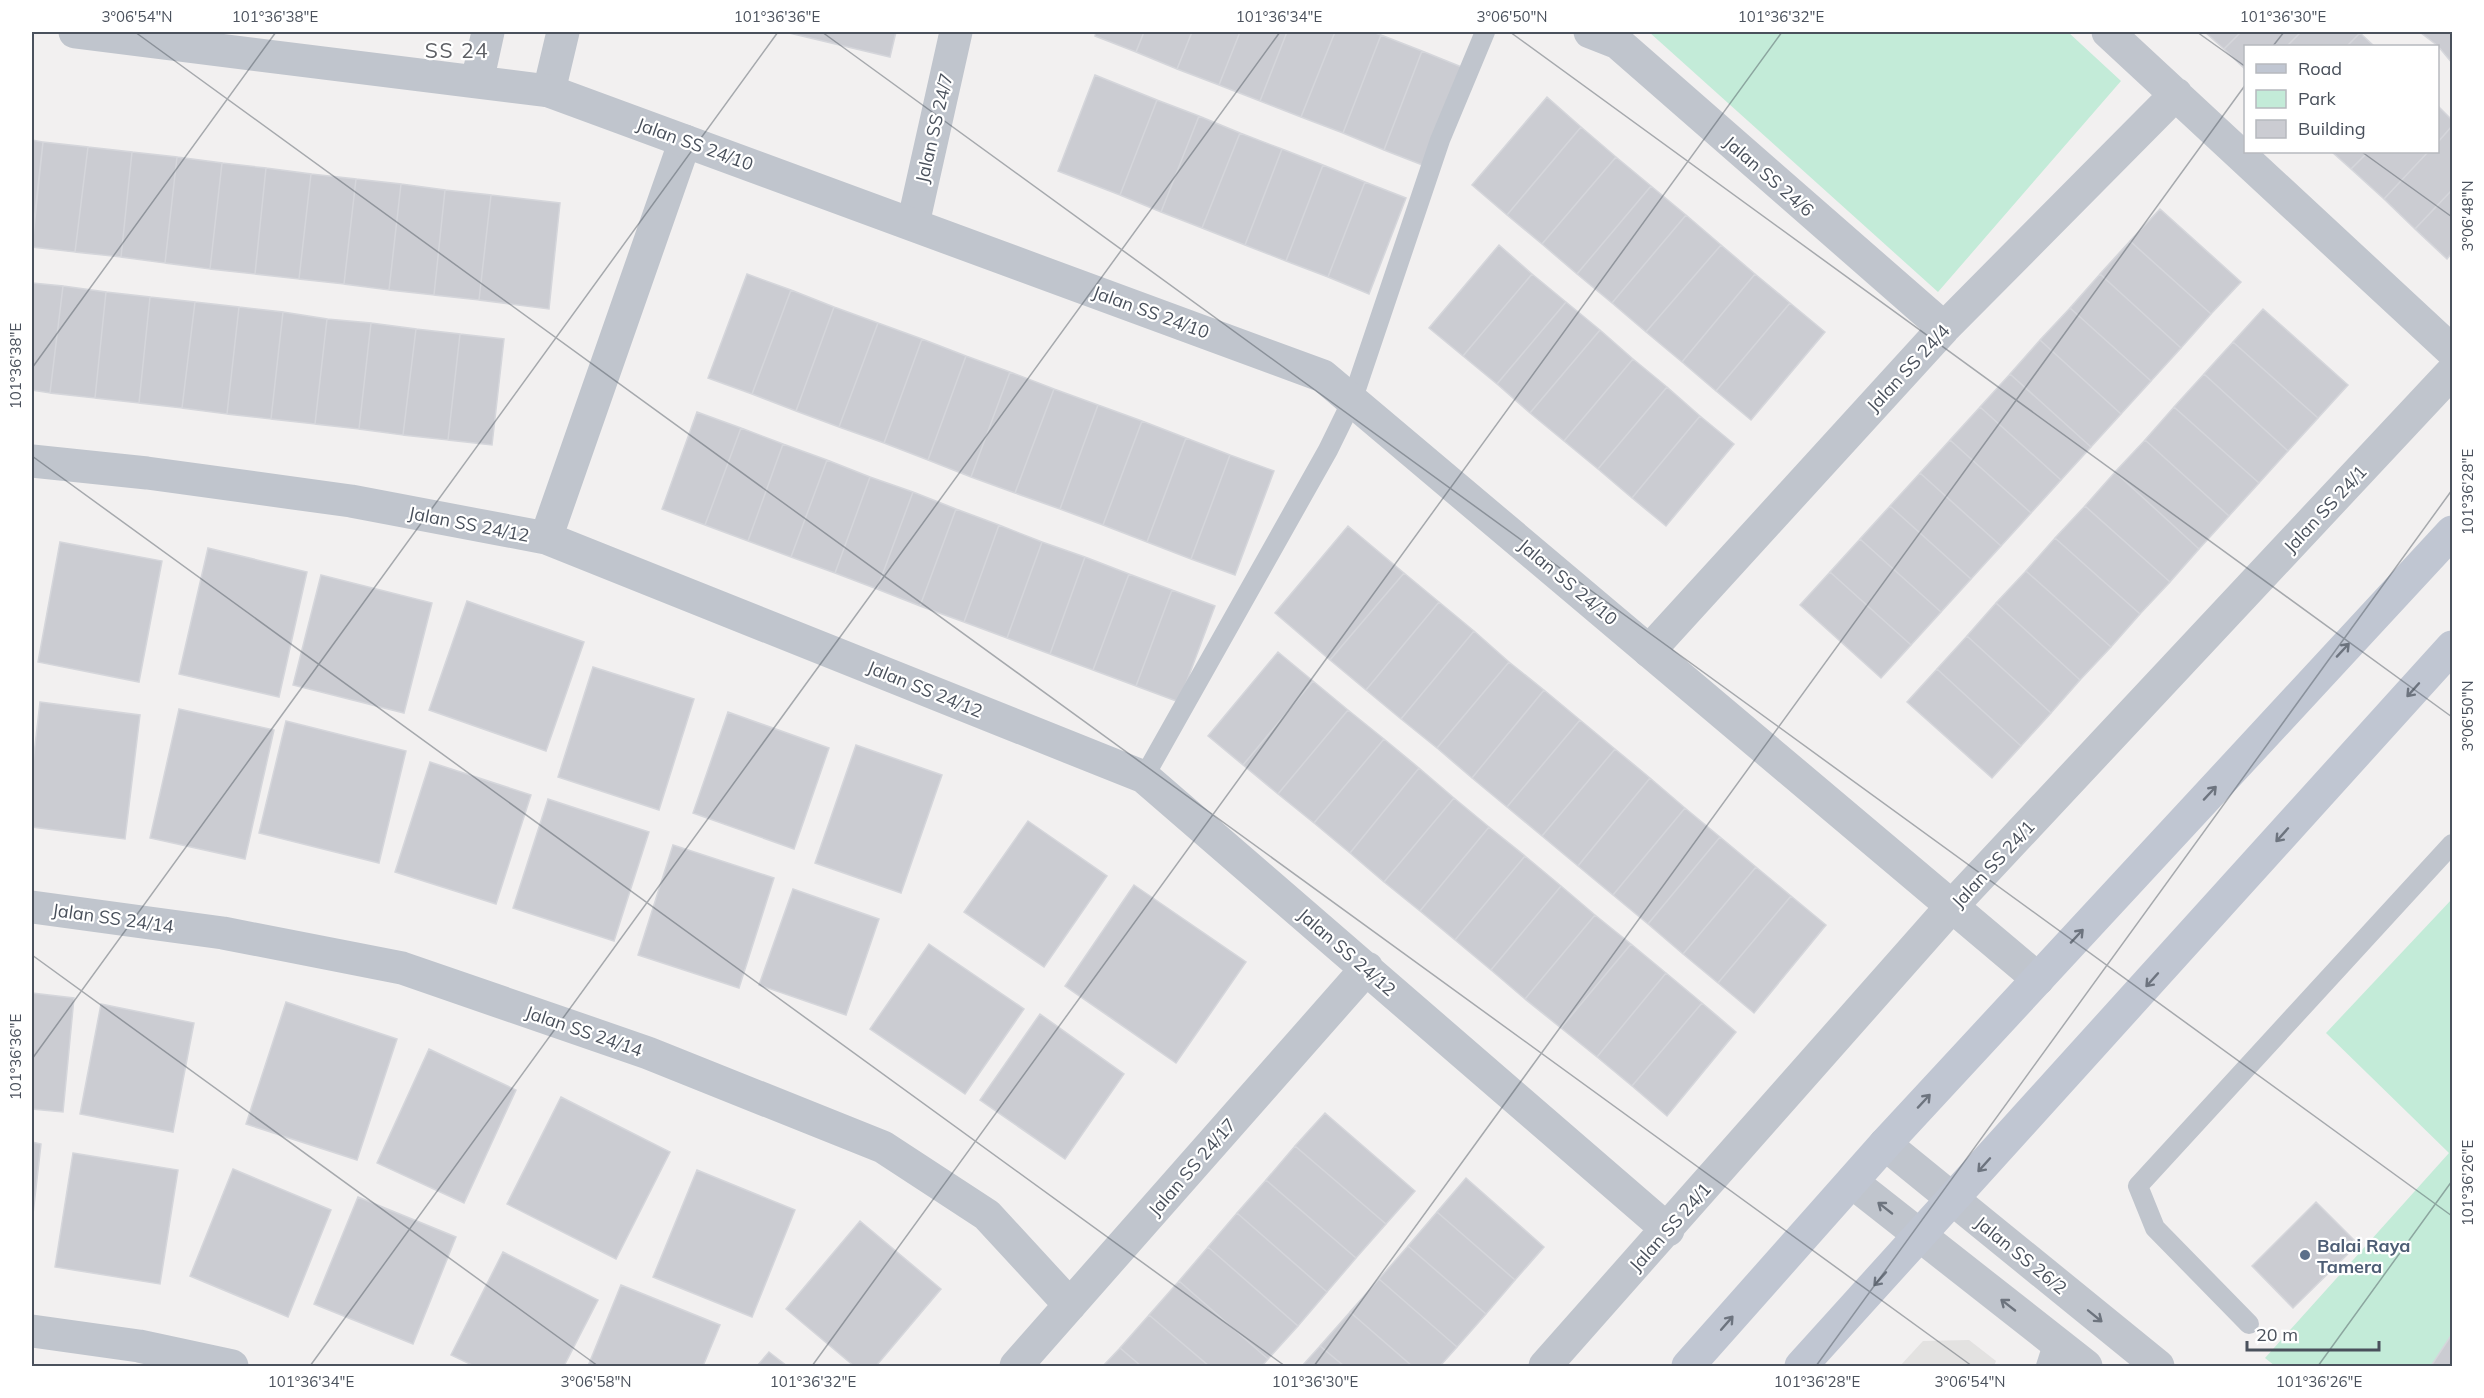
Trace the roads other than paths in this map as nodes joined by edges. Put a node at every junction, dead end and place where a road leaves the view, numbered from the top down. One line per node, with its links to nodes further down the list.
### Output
1 (75, 32): 8 (street, Jalan SS 24/10)
2 (488, 32): 8 (street)
3 (563, 32): 9 (street)
4 (956, 32): 12 (street, Jalan SS 24/7)
5 (1485, 32): 16 (lane)
6 (1590, 32): 13 (street, Jalan SS 24/6)
7 (2108, 32): 10 (street)
8 (477, 82): 9 (street, Jalan SS 24/10)
9 (549, 91): 11 (street, Jalan SS 24/10)
10 (2176, 94): 13 (street, Jalan SS 24/4); 14 (street)
11 (685, 141): 12 (street, Jalan SS 24/10); 19 (street)
12 (913, 224): 16 (street, Jalan SS 24/10)
13 (1944, 328): 21 (street, Jalan SS 24/4)
14 (2452, 351)
15 (2452, 372): 24 (street, Jalan SS 24/1)
16 (1352, 401): 21 (street, Jalan SS 24/10); 22 (lane)
17 (32, 461): 19 (street, Jalan SS 24/12)
18 (2452, 531): 27 (main road, one-way to 18)
19 (546, 538): 22 (street, Jalan SS 24/12)
20 (2452, 647): 30 (main road, one-way to 30)
21 (1649, 651): 24 (street, Jalan SS 24/10)
22 (1144, 777): 26 (street, Jalan SS 24/12)
23 (2452, 844): 34 (lane)
24 (1952, 906): 27 (street, Jalan SS 24/10); 31 (street, Jalan SS 24/1)
25 (32, 908): 33 (street, Jalan SS 24/14)
26 (1367, 968): 31 (street, Jalan SS 24/12); 33 (street, Jalan SS 24/17)
27 (2038, 979): 28 (main road, one-way to 27)
28 (1885, 1144): 29 (main road); 30 (street, Jalan SS 26/2)
29 (1851, 1182): 32 (street, one-way to 29); 40 (main road, one-way to 29)
30 (1953, 1199): 32 (main road); 43 (street, Jalan SS 26/2, one-way to 43)
31 (1668, 1230): 39 (street, Jalan SS 24/1)
32 (1919, 1235): 36 (street, one-way to 32); 41 (main road, one-way to 41)
33 (1070, 1305): 38 (street, Jalan SS 24/17)
34 (2249, 1324)
35 (32, 1331): 37 (street)
36 (2050, 1354): 42 (street)
37 (231, 1366)
38 (1016, 1366)
39 (1545, 1366)
40 (1688, 1366)
41 (1801, 1366)
42 (2086, 1366)
43 (2158, 1366)

